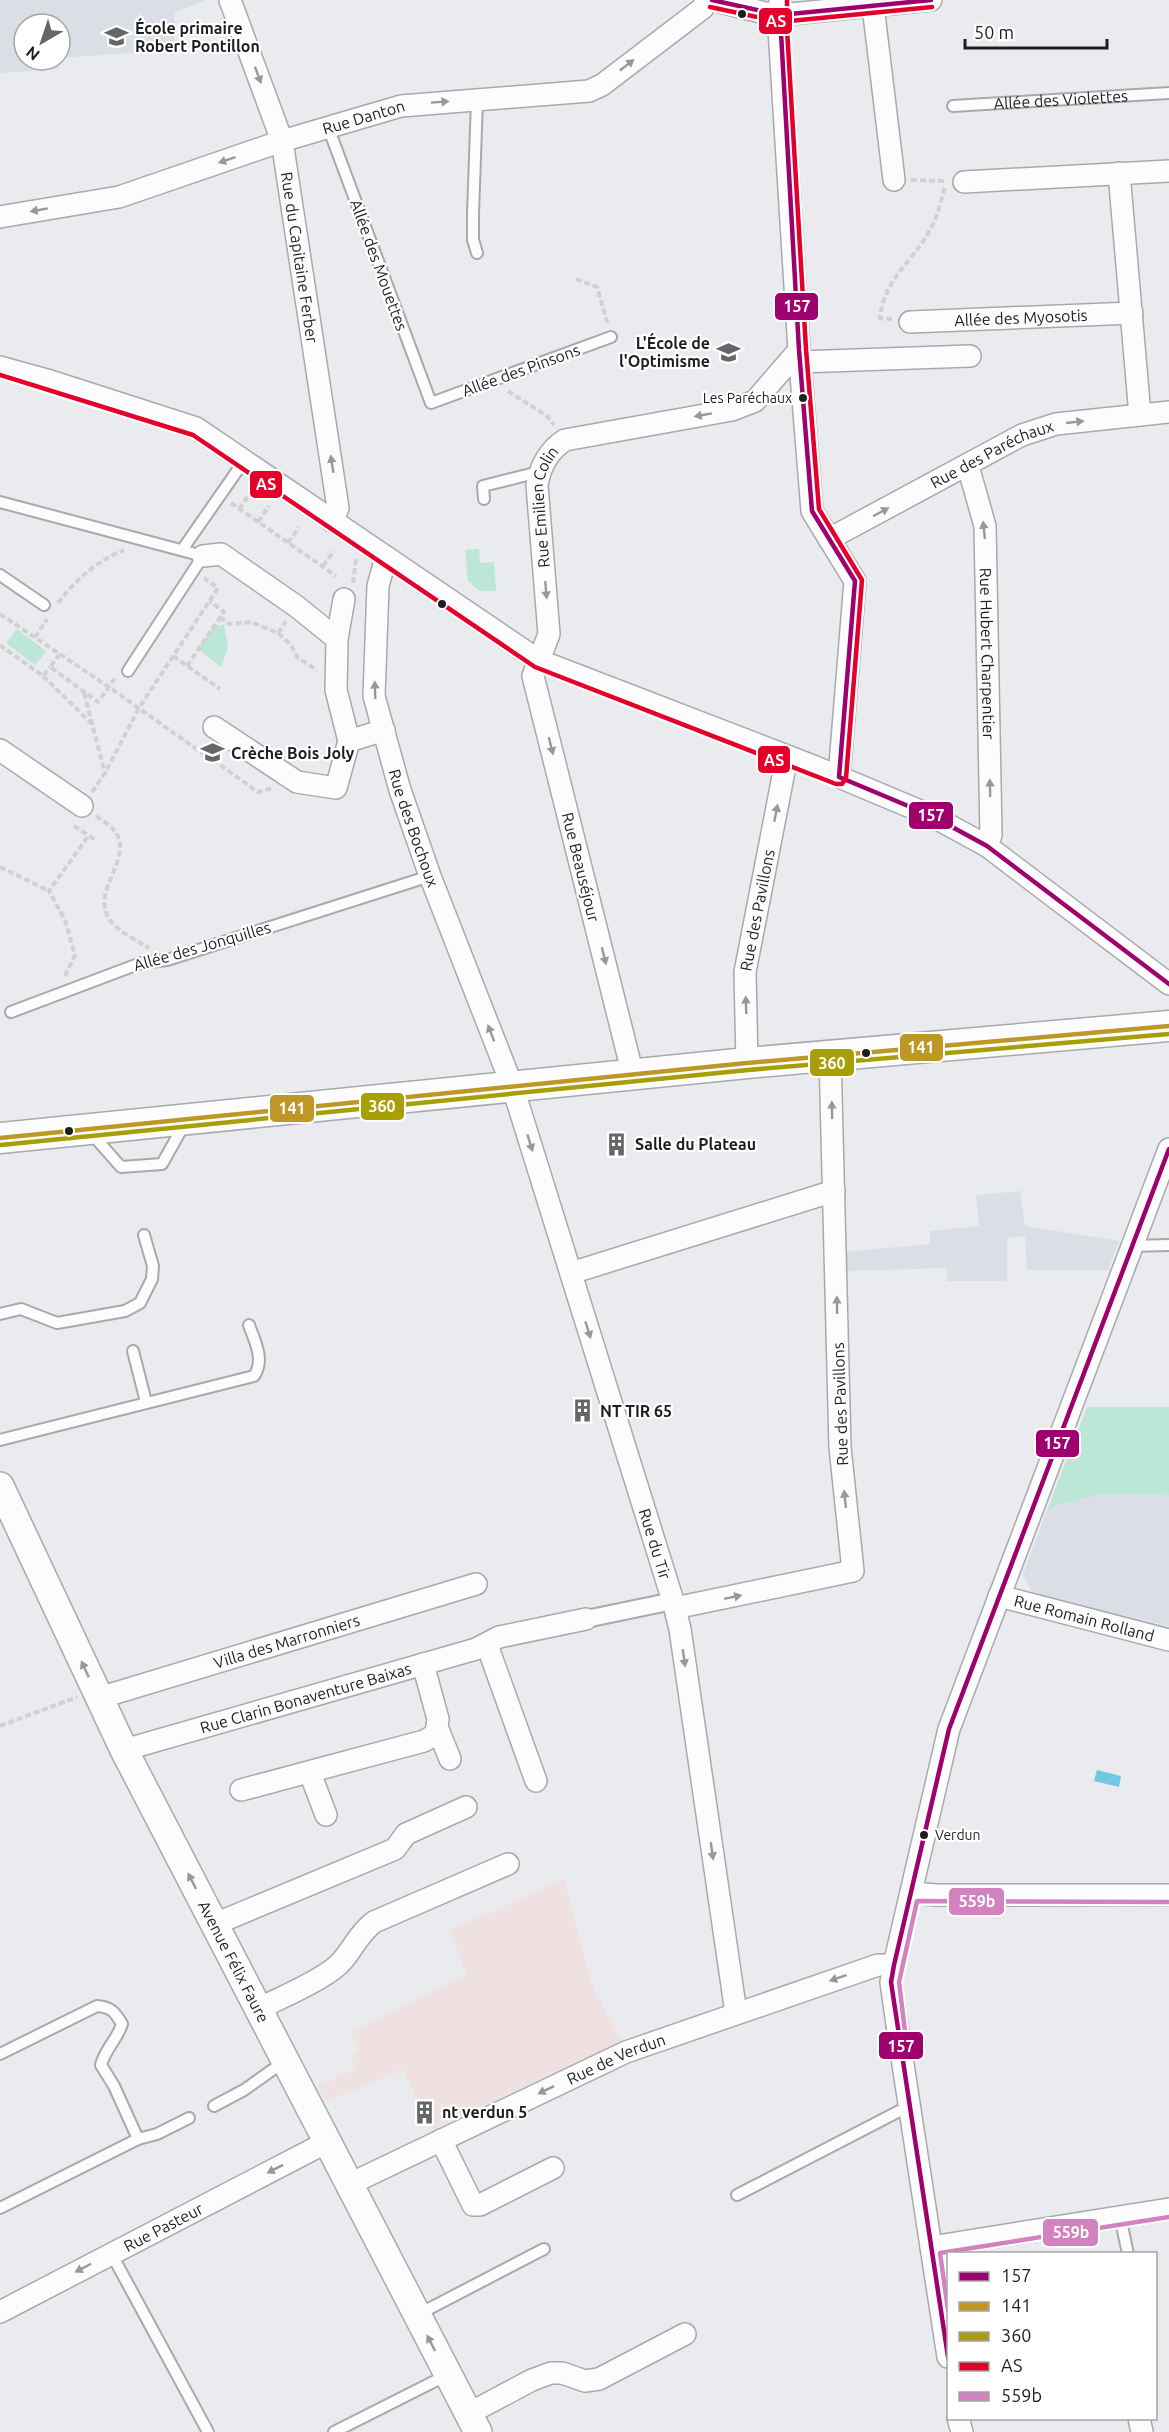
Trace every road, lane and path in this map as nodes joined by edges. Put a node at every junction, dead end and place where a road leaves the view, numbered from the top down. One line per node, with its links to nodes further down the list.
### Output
1 (230, 0): 11 (street, Rue du Capitaine Ferber, one-way to 11)
2 (706, 0): 8 (street, Rue Danton, one-way to 2)
3 (712, 0): 6 (street)
4 (931, 0): 5 (street)
5 (873, 6): 6 (street); 14 (street)
6 (780, 7): 22 (street)
7 (1169, 93): 9 (lane, Allée des Violettes)
8 (477, 100): 10 (street, Rue Danton, one-way to 8); 17 (lane)
9 (952, 106)
10 (328, 128): 11 (street, Rue Danton); 26 (lane, Allée des Mouettes)
11 (282, 141): 16 (street, Rue Danton, one-way to 16); 39 (street, Rue du Capitaine Ferber, one-way to 11)
12 (1169, 171): 13 (street)
13 (1119, 173): 15 (street); 19 (street)
14 (894, 180): 15 (path)
15 (956, 181): 20 (path)
16 (0, 217)
17 (477, 253)
18 (576, 279): 21 (path)
19 (1132, 313): 20 (street, Allée des Myosotis); 28 (street)
20 (910, 322)
21 (611, 337): 25 (lane, Allée des Pinsons)
22 (800, 356): 23 (street); 29 (street, Rue Emilien Colin, one-way to 29); 42 (street)
23 (970, 356)
24 (0, 368): 30 (street)
25 (485, 384): 26 (lane, Allée des Pinsons); 29 (path)
26 (431, 403)
27 (1169, 412): 28 (street, Rue des Paréchaux)
28 (1140, 416): 31 (street, Rue des Paréchaux, one-way to 28)
29 (565, 440): 32 (street, Rue Emilien Colin)
30 (244, 461): 34 (lane); 39 (street)
31 (968, 466): 42 (street, Rue des Paréchaux, one-way to 31); 87 (street, Rue Hubert Charpentier, one-way to 31)
32 (539, 472): 35 (lane); 63 (street, Rue Emilien Colin, one-way to 63)
33 (251, 492): 38 (path)
34 (220, 496): 38 (path); 46 (lane)
35 (484, 499)
36 (0, 502): 43 (lane)
37 (269, 506): 40 (path)
38 (239, 509): 40 (path)
39 (332, 520): 44 (street)
40 (258, 522): 45 (path)
41 (299, 527): 45 (path)
42 (829, 539): 82 (street)
43 (147, 541): 46 (lane); 58 (path)
44 (364, 542): 48 (street); 53 (path)
45 (288, 543): 50 (path)
46 (182, 550): 49 (lane)
47 (334, 551): 50 (path)
48 (386, 557): 63 (street); 75 (street, Rue des Bochoux, one-way to 48)
49 (198, 563): 54 (path); 59 (street); 66 (lane)
50 (323, 566): 52 (path)
51 (0, 575): 55 (lane)
52 (336, 576)
53 (344, 599): 59 (street)
54 (210, 601): 57 (path); 62 (path)
55 (44, 605)
56 (0, 614): 58 (path)
57 (220, 617): 64 (path); 70 (path)
58 (34, 637): 61 (path)
59 (337, 639): 70 (street)
60 (0, 645): 67 (path)
61 (60, 654): 65 (path); 68 (path)
62 (173, 656): 64 (path); 72 (path)
63 (538, 660): 79 (street); 98 (street, Rue Beauséjour, one-way to 98)
64 (187, 666): 69 (path)
65 (50, 667): 67 (path); 71 (path)
66 (128, 670): 68 (path)
67 (43, 676): 73 (path)
68 (109, 687): 71 (path); 72 (path)
69 (220, 689)
70 (336, 690): 76 (street)
71 (84, 691): 73 (path)
72 (139, 708): 78 (path); 81 (path)
73 (92, 724): 81 (path)
74 (214, 727): 83 (street)
75 (384, 730): 76 (street); 89 (street, Rue des Bochoux)
76 (350, 741): 83 (street)
77 (0, 750): 84 (street)
78 (205, 755)
79 (787, 756): 82 (street); 97 (street, Rue des Pavillons, one-way to 79)
80 (213, 760): 83 (path)
81 (105, 773): 84 (path)
82 (839, 777): 87 (street)
83 (297, 782)
84 (82, 806): 85 (path); 91 (path)
85 (89, 835): 86 (path); 90 (path)
86 (94, 839)
87 (987, 846): 92 (street)
88 (0, 867): 90 (path)
89 (430, 876): 91 (lane, Allée des Jonquilles); 99 (street, Rue des Bochoux, one-way to 89)
90 (49, 891): 93 (path)
91 (167, 960): 93 (lane, Allée des Jonquilles)
92 (1169, 984)
93 (53, 994): 94 (lane, Allée des Jonquilles)
94 (11, 1012)
95 (1169, 1026): 96 (main road)
96 (830, 1055): 97 (main road); 104 (street, Rue des Pavillons, one-way to 96)
97 (747, 1063): 98 (main road)
98 (633, 1075): 99 (main road)
99 (513, 1088): 100 (main road); 108 (street, Rue du Tir, one-way to 108)
100 (188, 1119): 101 (main road); 101 (lane)
101 (88, 1129): 102 (main road)
102 (0, 1138)
103 (1169, 1149): 107 (street)
104 (834, 1191): 108 (street); 117 (street, Rue des Pavillons, one-way to 104)
105 (144, 1235): 109 (lane)
106 (1166, 1244): 107 (lane)
107 (1132, 1246): 116 (street)
108 (571, 1273): 117 (street, Rue du Tir, one-way to 117)
109 (0, 1314)
110 (249, 1325): 112 (lane)
111 (134, 1351): 112 (lane)
112 (146, 1402): 113 (lane)
113 (0, 1440)
114 (0, 1486): 122 (street, Avenue Félix Faure, one-way to 114)
115 (476, 1584): 122 (street, Villa des Marronniers)
116 (999, 1596): 119 (street, Rue Romain Rolland); 133 (street)
117 (674, 1605): 118 (street, Rue Clarin Bonaventure Baixas); 138 (street, Rue du Tir, one-way to 138)
118 (586, 1619): 120 (street, Rue Clarin Bonaventure Baixas)
119 (1169, 1640)
120 (487, 1645): 121 (street, Rue Clarin Bonaventure Baixas); 128 (street)
121 (423, 1664): 124 (street); 125 (street, Rue Clarin Bonaventure Baixas)
122 (97, 1695): 123 (path); 125 (street, Avenue Félix Faure)
123 (0, 1726)
124 (437, 1727): 126 (street); 127 (street)
125 (124, 1750): 135 (street, Avenue Félix Faure, one-way to 125)
126 (450, 1759)
127 (310, 1773): 129 (street); 131 (street)
128 (536, 1781)
129 (241, 1790)
130 (466, 1807): 135 (street)
131 (326, 1815)
132 (508, 1864): 137 (street)
133 (911, 1893): 134 (street); 136 (street)
134 (1169, 1895)
135 (214, 1924): 137 (street, Avenue Félix Faure)
136 (894, 1965): 138 (street, Rue de Verdun, one-way to 138); 142 (street)
137 (258, 2009): 140 (street, Avenue Félix Faure)
138 (736, 2013): 145 (street, Rue de Verdun, one-way to 145)
139 (0, 2054): 144 (lane)
140 (285, 2061): 141 (lane); 146 (street, Avenue Félix Faure)
141 (214, 2106)
142 (909, 2106): 149 (lane); 153 (street)
143 (189, 2118): 144 (lane)
144 (138, 2139): 150 (lane)
145 (441, 2140): 147 (street); 148 (street, Rue de Verdun)
146 (327, 2142): 148 (street, Avenue Félix Faure); 156 (street, Rue Pasteur, one-way to 156)
147 (553, 2169)
148 (350, 2184): 158 (street, Avenue Félix Faure)
149 (737, 2196)
150 (0, 2208)
151 (1169, 2209): 152 (street)
152 (1120, 2216): 153 (street); 155 (lane)
153 (931, 2247): 160 (street)
154 (544, 2249): 158 (lane)
155 (1128, 2252)
156 (111, 2253): 157 (street, Rue Pasteur, one-way to 157); 163 (lane)
157 (0, 2312)
158 (417, 2315): 161 (street, Avenue Félix Faure, one-way to 158)
159 (685, 2334): 162 (street)
160 (947, 2351)
161 (448, 2375): 162 (street, Avenue Félix Faure); 164 (lane)
162 (473, 2423)
163 (208, 2432)
164 (334, 2432)

